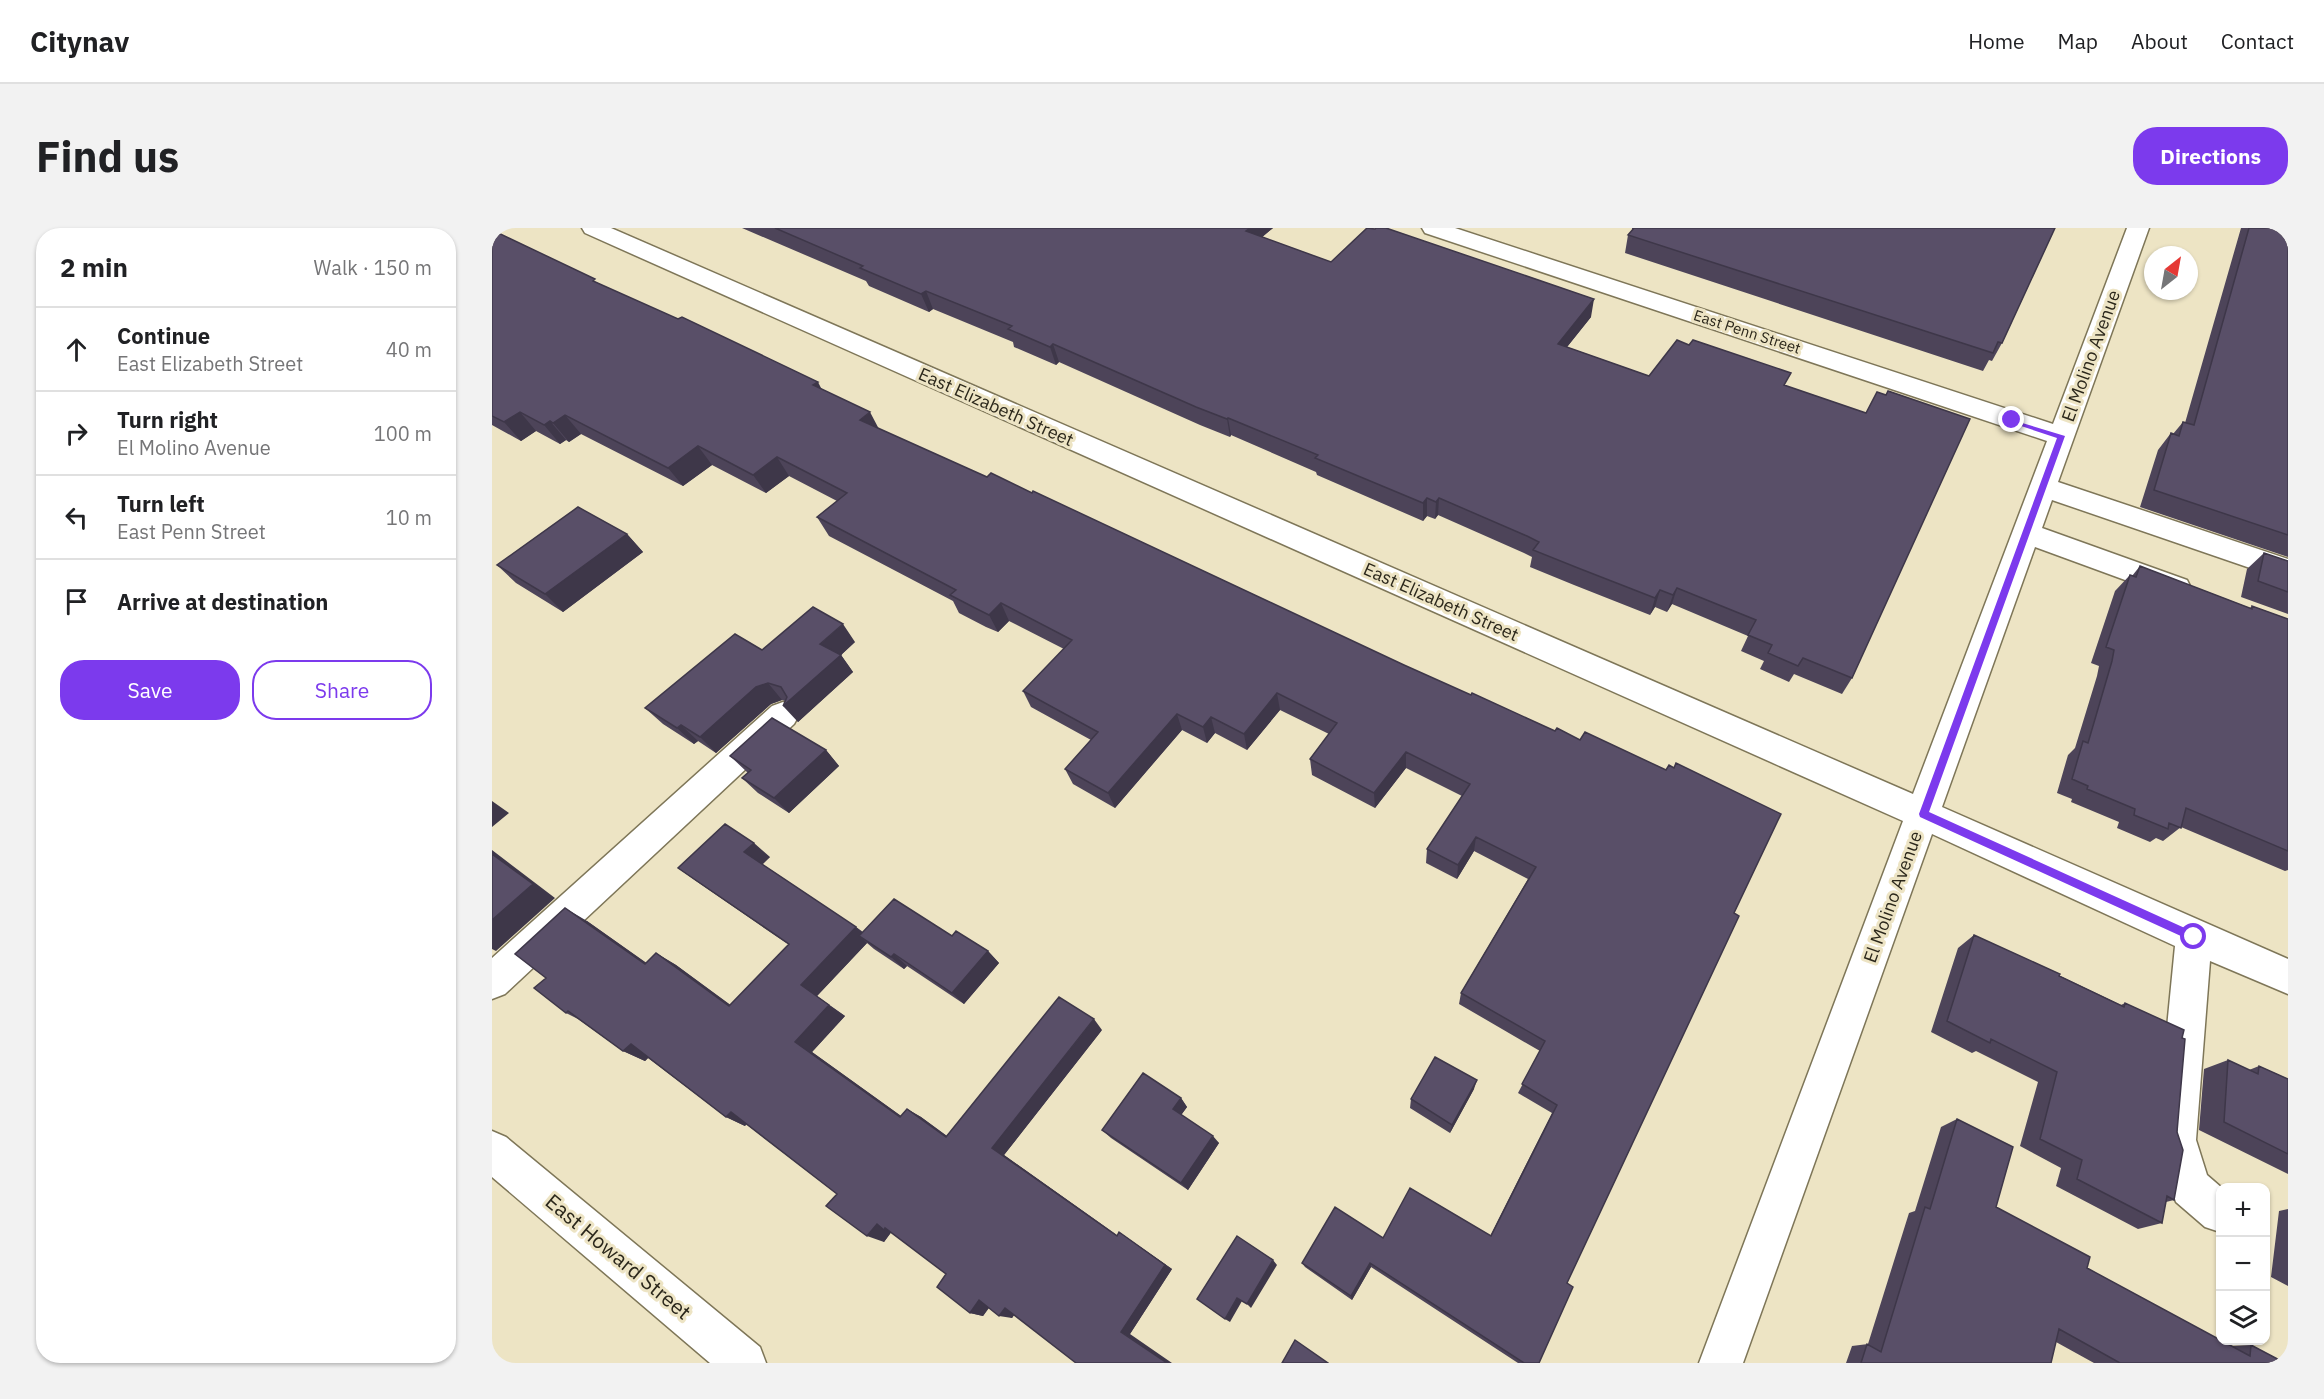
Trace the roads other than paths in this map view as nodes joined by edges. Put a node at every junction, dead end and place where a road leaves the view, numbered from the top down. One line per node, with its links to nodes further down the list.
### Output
1 (592, 228): 11 (street, East Elizabeth Street)
2 (1432, 228): 4 (street, East Penn Street)
3 (2138, 228): 5 (street, El Molino Avenue)
4 (1479, 235): 5 (street, East Penn Street)
5 (2061, 436): 6 (street, El Molino Avenue)
6 (2043, 487): 7 (street, El Molino Avenue); 8 (street)
7 (2026, 533): 9 (street); 11 (street, El Molino Avenue)
8 (2288, 570)
9 (2202, 597)
10 (783, 715): 14 (street)
11 (1923, 814): 12 (street, East Elizabeth Street); 18 (street, El Molino Avenue)
12 (2194, 937): 13 (street, East Elizabeth Street); 16 (street)
13 (2288, 977)
14 (492, 982)
15 (492, 1151): 17 (street, East Howard Street)
16 (2216, 1209)
17 (744, 1363)
18 (1721, 1363)

